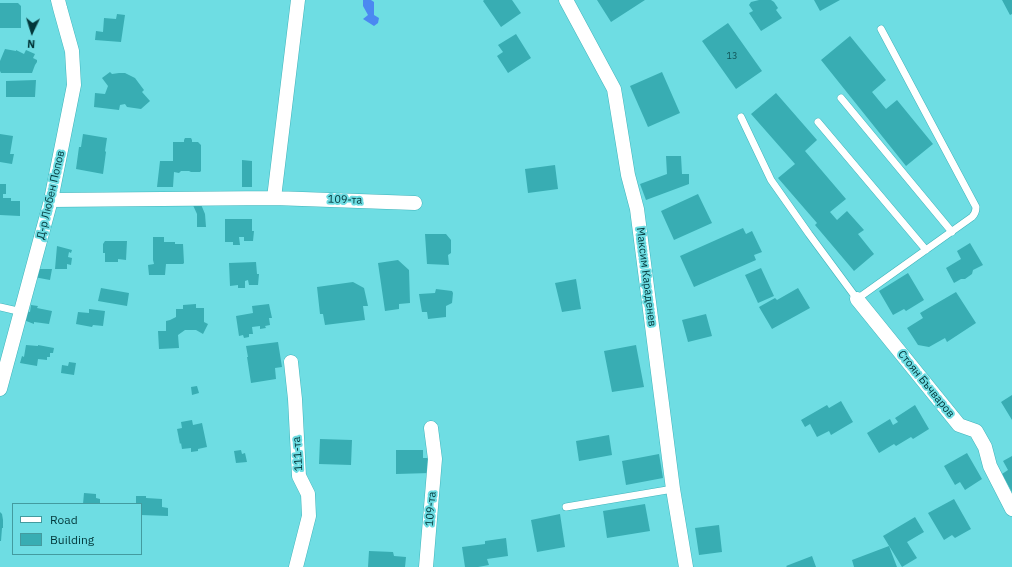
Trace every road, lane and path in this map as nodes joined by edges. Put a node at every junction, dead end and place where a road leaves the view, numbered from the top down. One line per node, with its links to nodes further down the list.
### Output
1 (58, 0): 9 (street, Д-р Любен Попов)
2 (298, 0): 8 (street)
3 (566, 0): 19 (street, Максим Караденев)
4 (881, 29): 11 (lane)
5 (841, 98): 11 (lane)
6 (741, 117): 13 (lane)
7 (818, 122): 12 (lane)
8 (274, 198): 9 (street, 109-та); 10 (street, 109-та)
9 (52, 200): 15 (street, Д-р Любен Попов)
10 (415, 203)
11 (952, 232): 12 (lane)
12 (926, 250): 13 (lane)
13 (857, 299): 21 (street, Стоян Бъчваров)
14 (0, 307): 15 (lane)
15 (22, 312): 17 (street, Д-р Любен Попов)
16 (291, 362): 22 (street, 111-та)
17 (0, 389)
18 (431, 428): 23 (street, 109-та)
19 (672, 489): 20 (lane); 24 (street, Максим Караденев)
20 (566, 507)
21 (1012, 510)
22 (296, 567)
23 (426, 567)
24 (686, 567)

